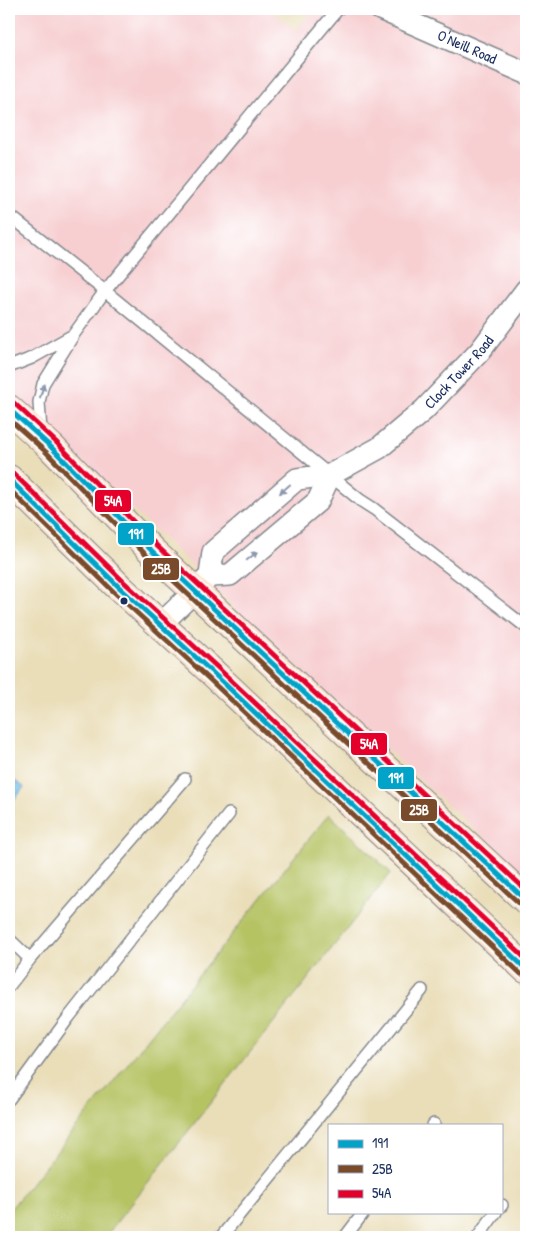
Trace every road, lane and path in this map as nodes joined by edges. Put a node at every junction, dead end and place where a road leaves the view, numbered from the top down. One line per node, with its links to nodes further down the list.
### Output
1 (338, 9): 6 (lane)
2 (380, 9): 3 (street, O'Neill Road)
3 (526, 73)
4 (9, 215): 6 (lane)
5 (526, 290): 11 (street, Clock Tower Road)
6 (105, 291): 7 (lane); 11 (lane)
7 (74, 334): 8 (lane); 10 (lane, one-way to 7)
8 (9, 367)
9 (9, 408): 10 (main road)
10 (42, 439): 13 (main road)
11 (330, 475): 13 (street, one-way to 11); 13 (street, Clock Tower Road, one-way to 13); 15 (lane)
12 (9, 479): 14 (main road)
13 (202, 584): 14 (street); 18 (main road)
14 (160, 625): 21 (main road)
15 (526, 627)
16 (185, 778): 20 (lane)
17 (229, 814): 24 (lane)
18 (526, 900)
19 (9, 939): 20 (lane)
20 (30, 959): 22 (lane)
21 (526, 969)
22 (9, 986)
23 (422, 990): 27 (lane)
24 (9, 1099)
25 (362, 1214): 28 (lane)
26 (495, 1214): 29 (lane)
27 (221, 1237)
28 (345, 1237)
29 (478, 1237)

